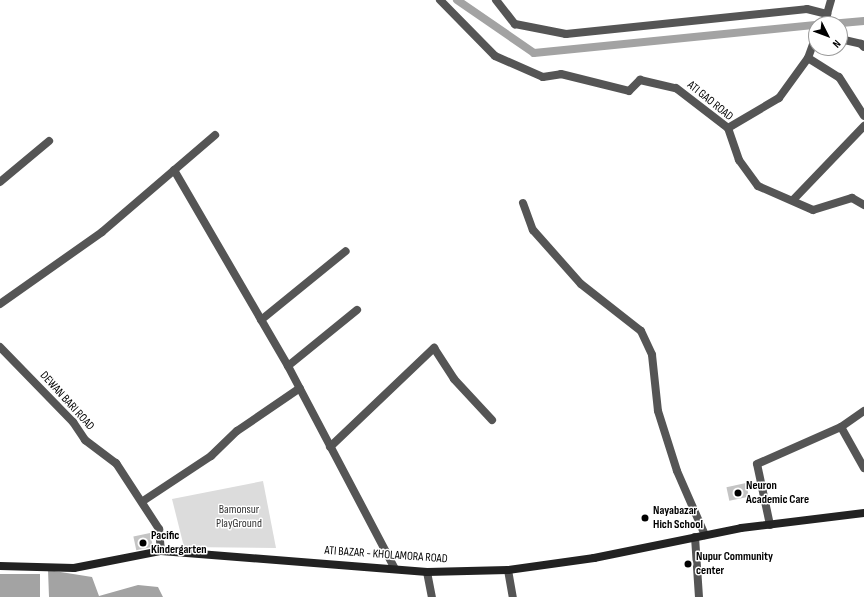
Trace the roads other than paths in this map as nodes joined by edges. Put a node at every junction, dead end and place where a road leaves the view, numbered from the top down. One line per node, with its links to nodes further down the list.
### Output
1 (440, 0): 9 (street, ATI GAO ROAD)
2 (496, 0): 3 (street)
3 (830, 0)
4 (848, 42): 5 (street)
5 (864, 47)
6 (808, 58): 7 (street); 9 (street)
7 (864, 116)
8 (864, 126): 14 (street)
9 (728, 128): 14 (street, ATI GAO ROAD)
10 (215, 135): 12 (street)
11 (49, 141): 13 (street)
12 (174, 170): 18 (street); 20 (street)
13 (0, 182)
14 (793, 200): 16 (street, ATI GAO ROAD)
15 (523, 203): 32 (street)
16 (864, 205)
17 (346, 251): 20 (street)
18 (0, 304)
19 (357, 310): 22 (street)
20 (262, 320): 22 (street)
21 (0, 347): 29 (street, DEWAN BARI ROAD)
22 (288, 366): 23 (street)
23 (300, 388): 27 (street); 29 (street)
24 (864, 411): 26 (street)
25 (492, 420): 27 (street)
26 (841, 427): 28 (street); 31 (street)
27 (330, 447): 36 (street)
28 (864, 468)
29 (143, 500): 34 (street, DEWAN BARI ROAD)
30 (864, 513): 31 (main road, ATI BAZAR - KHOLAMORA ROAD)
31 (770, 525): 32 (main road, ATI BAZAR - KHOLAMORA ROAD)
32 (705, 535): 33 (main road, ATI BAZAR - KHOLAMORA ROAD)
33 (695, 537): 37 (main road, ATI BAZAR - KHOLAMORA ROAD); 41 (street)
34 (161, 551): 35 (main road, ATI BAZAR - KHOLAMORA ROAD); 36 (main road, ATI BAZAR - KHOLAMORA ROAD)
35 (0, 566)
36 (395, 569): 38 (main road, ATI BAZAR - KHOLAMORA ROAD)
37 (508, 570): 38 (main road, ATI BAZAR - KHOLAMORA ROAD); 40 (street)
38 (427, 572): 39 (street)
39 (432, 597)
40 (513, 597)
41 (699, 597)

